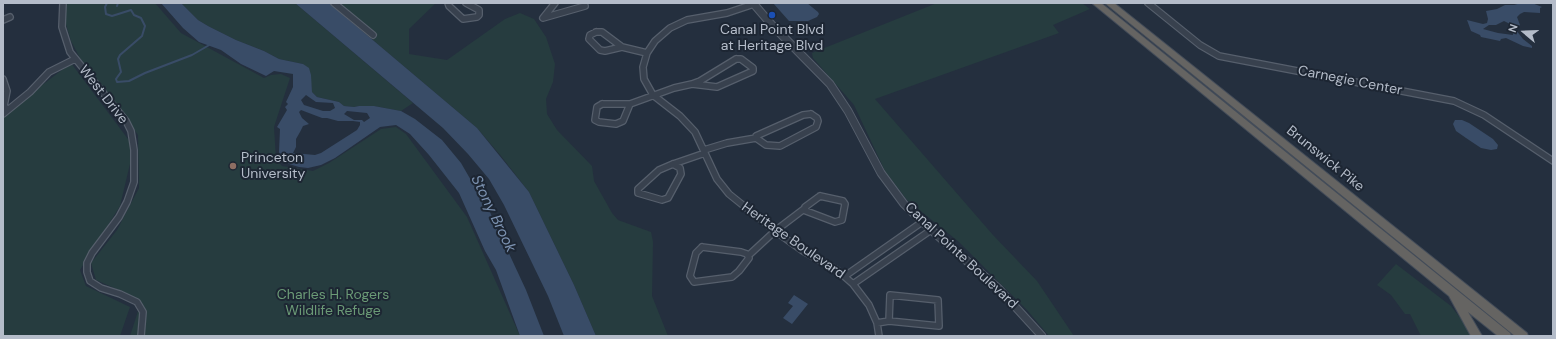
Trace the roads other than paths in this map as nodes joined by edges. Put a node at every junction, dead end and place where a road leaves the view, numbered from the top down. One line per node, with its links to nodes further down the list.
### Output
1 (63, 3): 16 (street, West Drive)
2 (334, 3): 13 (street)
3 (448, 3): 4 (street)
4 (466, 3)
5 (555, 3): 6 (street)
6 (584, 3)
7 (753, 3): 15 (street, Heritage Boulevard); 27 (street, Canal Pointe Boulevard)
8 (1096, 3): 33 (highway, Brunswick Pike)
9 (1109, 3): 41 (highway, Brunswick Pike)
10 (1148, 3): 24 (street, Carnegie Center)
11 (10, 17): 12 (street)
12 (3, 20)
13 (373, 35)
14 (622, 47): 14 (street); 15 (street)
15 (647, 53): 19 (street, Heritage Boulevard)
16 (75, 59): 21 (street); 36 (street, West Drive)
17 (3, 80): 21 (street)
18 (692, 84): 18 (street); 19 (street)
19 (653, 95): 20 (street); 23 (street, Heritage Boulevard)
20 (630, 104): 20 (street)
21 (5, 112)
22 (756, 138): 22 (street); 23 (street)
23 (704, 152): 25 (street); 29 (street, Heritage Boulevard)
24 (1553, 161)
25 (673, 164): 25 (street)
26 (804, 209): 26 (street); 29 (street)
27 (922, 222): 28 (street, Canal Pointe Boulevard); 31 (street)
28 (931, 230): 32 (street); 38 (street, Canal Pointe Boulevard)
29 (775, 231): 30 (street); 31 (street, Heritage Boulevard)
30 (748, 255): 30 (street)
31 (845, 276): 32 (street, Heritage Boulevard)
32 (853, 284): 35 (street, Heritage Boulevard)
33 (1453, 292): 39 (highway); 40 (highway, Brunswick Pike)
34 (889, 321): 34 (street); 35 (street)
35 (877, 324): 37 (street, Heritage Boulevard)
36 (141, 336)
37 (879, 336)
38 (1042, 336)
39 (1477, 336)
40 (1506, 336)
41 (1523, 336)

